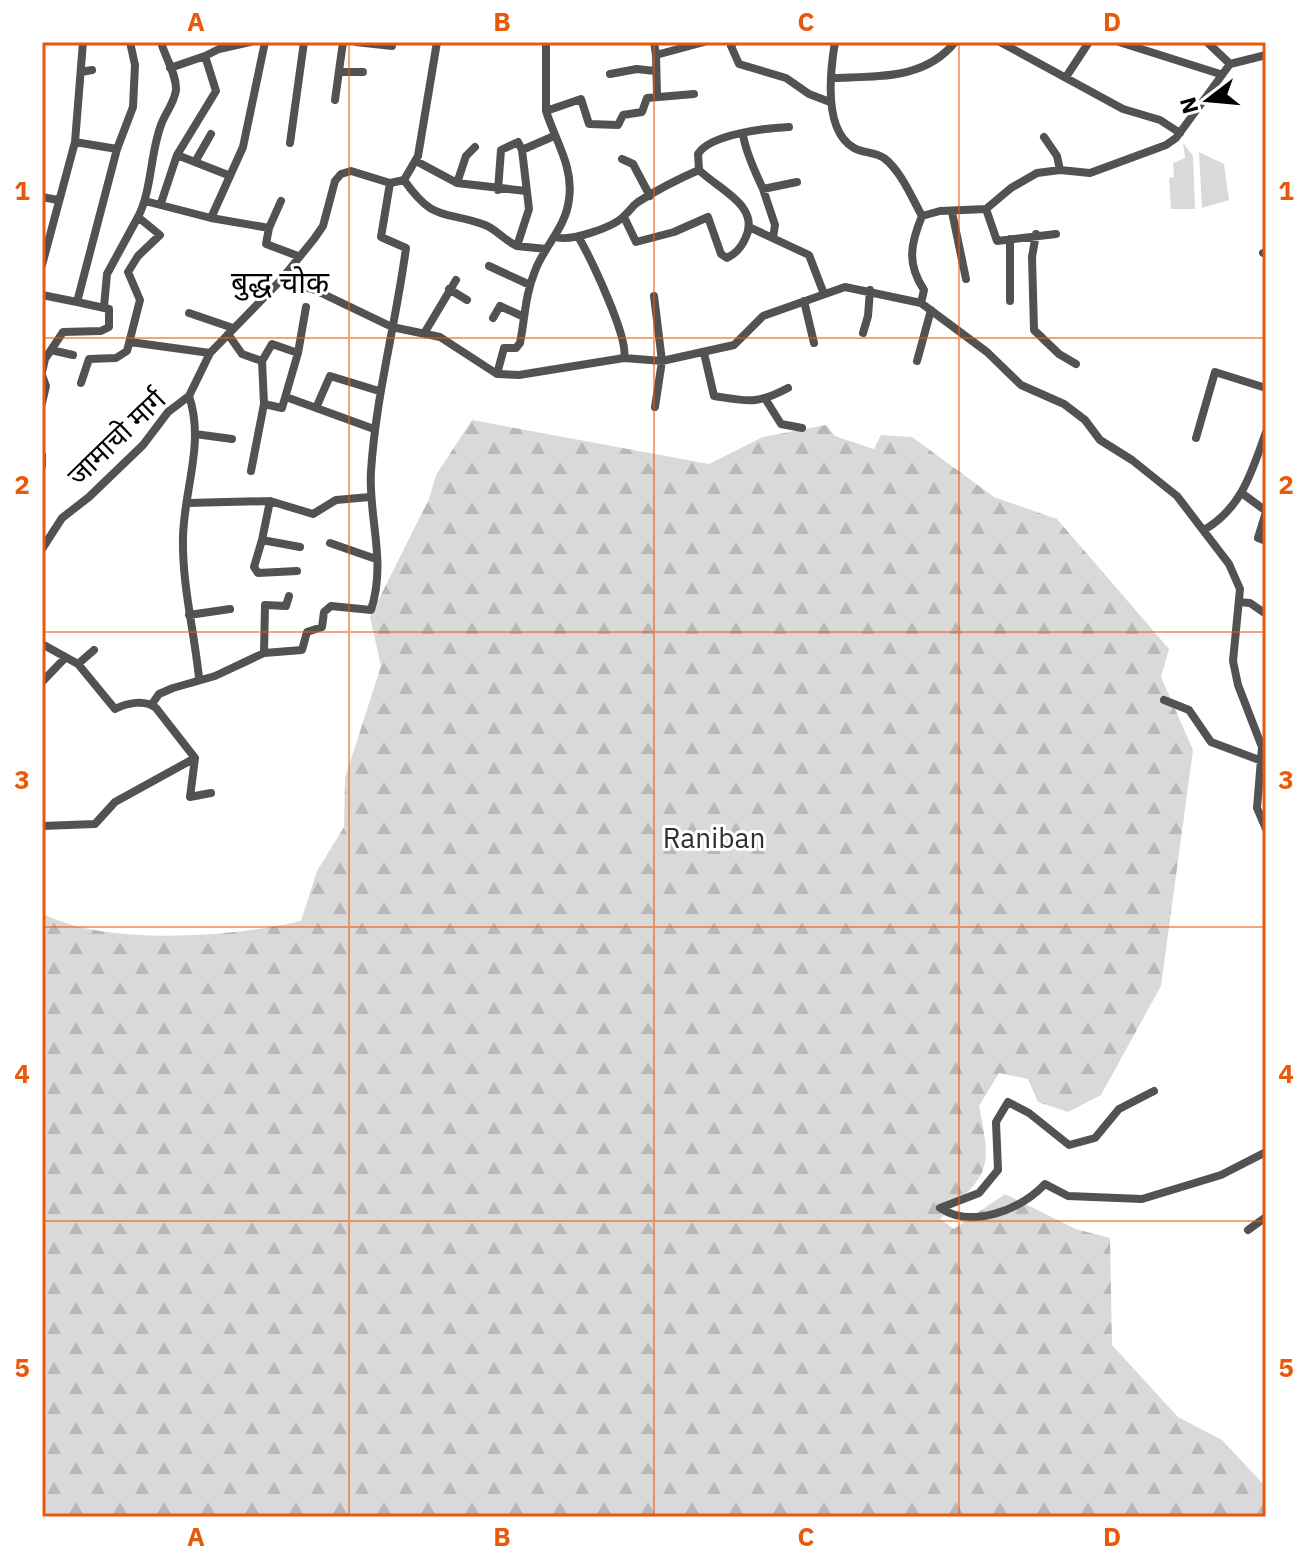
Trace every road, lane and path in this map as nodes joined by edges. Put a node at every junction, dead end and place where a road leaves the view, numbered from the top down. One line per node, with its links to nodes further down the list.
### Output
1 (83, 42): 29 (street)
2 (130, 42): 50 (street)
3 (161, 42): 26 (street)
4 (250, 42): 24 (street)
5 (265, 42): 58 (street)
6 (304, 42): 48 (street)
7 (343, 42): 30 (street)
8 (356, 42): 9 (street)
9 (392, 42)
10 (437, 42): 54 (street)
11 (546, 42): 40 (street)
12 (654, 42): 22 (street)
13 (704, 42): 22 (street)
14 (835, 42): 35 (street)
15 (955, 42): 35 (street)
16 (1000, 42): 21 (street)
17 (1089, 42): 34 (street)
18 (1119, 42): 33 (street)
19 (1207, 42): 25 (street)
20 (731, 43): 39 (street)
21 (1012, 45): 34 (street)
22 (656, 55): 28 (street)
23 (1266, 55): 25 (street)
24 (205, 56): 26 (street); 52 (street)
25 (1230, 64): 33 (street)
26 (170, 68): 69 (street)
27 (92, 70): 29 (street)
28 (655, 71): 32 (street); 37 (street)
29 (81, 72): 47 (street)
30 (339, 72): 31 (street); 38 (street)
31 (363, 72)
32 (610, 74)
33 (1220, 74): 43 (street)
34 (1066, 77): 43 (street)
35 (833, 78): 39 (street)
36 (694, 94): 37 (street)
37 (657, 95): 40 (street)
38 (335, 100)
39 (830, 102): 74 (street)
40 (546, 111): 45 (street)
41 (789, 127): 42 (street)
42 (743, 133): 56 (street); 63 (street)
43 (1180, 133): 57 (street)
44 (211, 134): 55 (street)
45 (554, 136): 51 (street); 82 (street)
46 (1044, 137): 57 (street)
47 (75, 142): 50 (street); 68 (street)
48 (290, 143)
49 (475, 147): 62 (street)
50 (117, 149): 104 (street)
51 (522, 150): 64 (street); 65 (street)
52 (177, 155): 55 (street); 71 (street)
53 (622, 159): 66 (street)
54 (416, 161): 59 (street); 62 (street)
55 (195, 162): 58 (street)
56 (699, 170): 66 (street); 78 (street)
57 (1060, 170): 72 (street)
58 (228, 175): 77 (street)
59 (404, 180): 61 (street, जामाचो मार्ग); 86 (street)
60 (797, 182): 63 (street)
61 (390, 183): 89 (street, जामाचो मार्ग); 112 (street)
62 (457, 183): 64 (street)
63 (763, 189): 84 (street)
64 (498, 190): 65 (street)
65 (526, 191): 86 (street)
66 (650, 196): 76 (street)
67 (42, 197): 68 (street)
68 (58, 200): 87 (street)
69 (145, 201): 71 (street); 75 (street)
70 (281, 201): 79 (street)
71 (161, 203): 77 (street)
72 (986, 209): 73 (street); 85 (street)
73 (952, 212): 74 (street); 92 (street)
74 (922, 216): 105 (street)
75 (138, 217): 106 (street); 116 (street)
76 (624, 217): 78 (street); 83 (street)
77 (211, 218): 79 (street)
78 (749, 227): 84 (street)
79 (269, 228): 89 (street)
80 (1036, 234): 81 (street); 85 (street); 127 (street)
81 (1056, 234)
82 (556, 237): 83 (street); 88 (street)
83 (579, 238): 123 (street)
84 (773, 238): 98 (street)
85 (1010, 239): 103 (street)
86 (517, 246): 88 (street)
87 (44, 248): 90 (street)
88 (546, 249): 95 (street)
89 (298, 256): 94 (street, जामाचो मार्ग)
90 (42, 265)
91 (489, 266): 95 (street)
92 (966, 279)
93 (456, 280): 96 (street)
94 (280, 281): 112 (street); 113 (street, जामाचो मार्ग)
95 (530, 285): 110 (street)
96 (449, 289): 101 (street); 114 (street)
97 (870, 290): 98 (street); 105 (street); 115 (street)
98 (824, 294): 102 (street)
99 (42, 295): 104 (street)
100 (654, 296): 125 (street)
101 (467, 300)
102 (804, 301): 117 (street); 121 (street)
103 (1010, 301)
104 (77, 302): 106 (street)
105 (921, 303): 108 (street)
106 (104, 307): 118 (street)
107 (306, 307): 120 (street)
108 (931, 310): 126 (street); 155 (street)
109 (189, 313): 113 (street)
110 (524, 317): 111 (street); 129 (street)
111 (493, 318)
112 (392, 327): 114 (street); 133 (street)
113 (231, 331): 119 (street, जामाचो मार्ग); 124 (street)
114 (425, 332): 129 (street)
115 (863, 333)
116 (130, 342): 119 (street); 130 (street)
117 (814, 343)
118 (51, 350): 122 (street); 128 (street)
119 (210, 353): 134 (street, जामाचो मार्ग)
120 (298, 353): 124 (street); 135 (street)
121 (704, 353): 125 (street); 136 (street)
122 (73, 355)
123 (624, 358): 125 (street); 129 (street)
124 (262, 361): 138 (street)
125 (662, 361): 139 (street)
126 (917, 361)
127 (1076, 364)
128 (42, 374): 137 (street)
129 (497, 374)
130 (81, 383)
131 (788, 388): 136 (street)
132 (1266, 388): 145 (street)
133 (379, 391): 140 (street); 142 (street)
134 (189, 396): 144 (street); 160 (street, जामाचो मार्ग)
135 (286, 397): 138 (street); 140 (street)
136 (766, 400): 141 (street)
137 (42, 403)
138 (264, 404): 149 (street)
139 (655, 407)
140 (316, 408): 142 (street)
141 (802, 428)
142 (374, 429): 151 (street)
143 (1266, 432): 150 (street)
144 (195, 434): 146 (street); 153 (street)
145 (1196, 438)
146 (232, 439)
147 (42, 455): 148 (street)
148 (42, 466)
149 (251, 471)
150 (1243, 494): 154 (street); 155 (street)
151 (370, 497): 152 (street); 161 (street)
152 (270, 501): 153 (street); 156 (street)
153 (187, 503): 167 (street)
154 (1266, 511): 157 (street)
155 (1204, 530): 164 (street)
156 (262, 540): 159 (street); 162 (street)
157 (1266, 541)
158 (330, 543): 161 (street)
159 (300, 547)
160 (42, 549)
161 (376, 559): 170 (street)
162 (297, 571)
163 (289, 596): 170 (street)
164 (1239, 602): 166 (street); 178 (street)
165 (230, 609): 167 (street)
166 (1266, 614)
167 (189, 615): 173 (street)
168 (42, 644): 171 (street)
169 (94, 650): 172 (street)
170 (264, 653): 173 (street)
171 (65, 658): 172 (street); 174 (street)
172 (78, 664): 176 (street)
173 (199, 678): 176 (street)
174 (42, 682)
175 (1164, 700): 178 (street)
176 (152, 704): 177 (street)
177 (195, 758): 180 (street); 181 (street)
178 (1262, 761): 179 (street)
179 (1262, 791): 182 (street)
180 (211, 793)
181 (42, 826)
182 (1266, 829)
183 (1154, 1091): 184 (street)
184 (1266, 1152)
185 (1266, 1217): 186 (street)
186 (1248, 1230)

